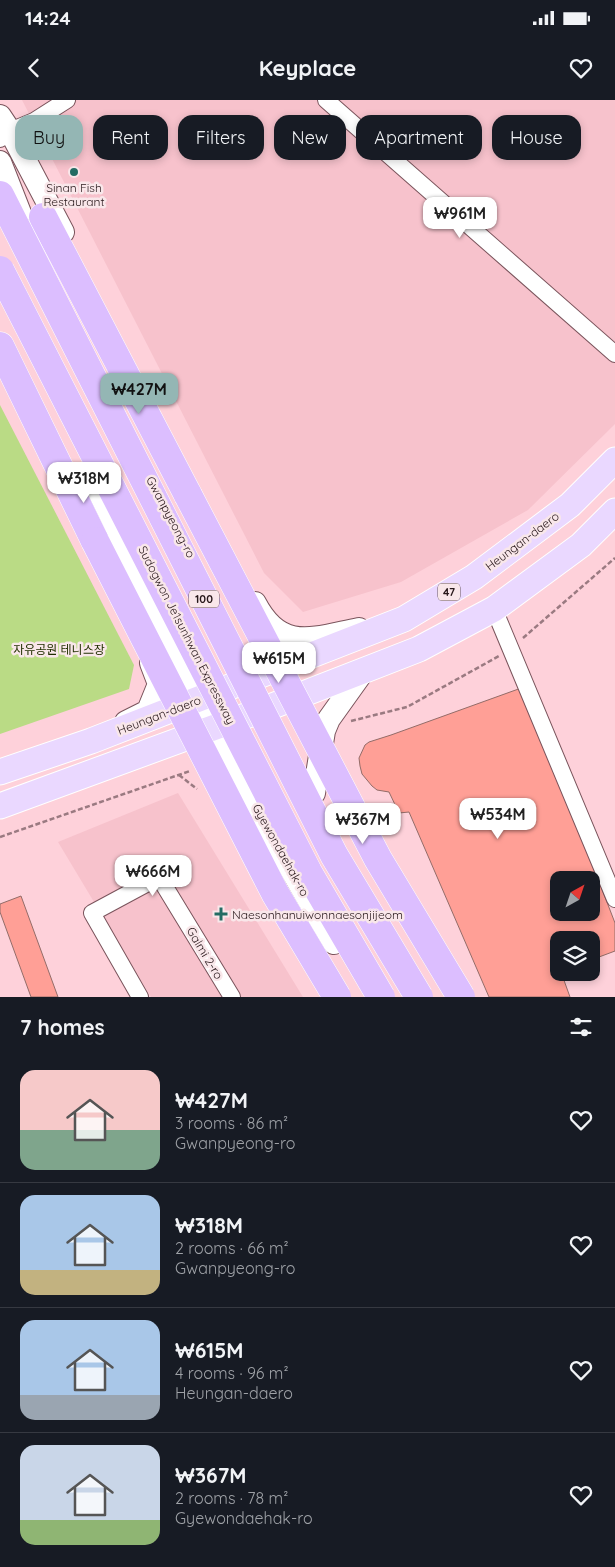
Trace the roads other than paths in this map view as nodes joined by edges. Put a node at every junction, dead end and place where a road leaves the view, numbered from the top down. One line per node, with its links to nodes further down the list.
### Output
1 (67, 100): 4 (street)
2 (326, 100): 11 (street)
3 (0, 110): 4 (street)
4 (3, 129): 7 (street); 16 (street)
5 (0, 162): 18 (street, Gwanpyeong-ro)
6 (0, 195): 32 (highway, 100, bridge)
7 (43, 217): 34 (highway, bridge)
8 (0, 270): 31 (highway, Sudogwon Je1sunhwan Expressway / 100, bridge)
9 (0, 292): 19 (street)
10 (0, 346): 29 (highway, bridge)
11 (615, 354)
12 (0, 363): 22 (street)
13 (615, 460): 16 (main road, Heungan-daero / 47)
14 (615, 511): 15 (main road)
15 (494, 609): 17 (main road); 26 (street)
16 (404, 619): 18 (main road, Heungan-daero / 47)
17 (364, 670): 20 (main road); 24 (street)
18 (254, 678): 19 (main road, Heungan-daero / 47); 20 (street, Gwanpyeong-ro)
19 (201, 699): 21 (street, Gyewondaehak-ro); 22 (main road, Heungan-daero / 47)
20 (270, 707): 21 (main road); 24 (street)
21 (215, 728): 25 (main road); 30 (street, Gyewondaehak-ro)
22 (91, 741): 23 (main road, Heungan-daero / 47)
23 (0, 772)
24 (314, 793): 33 (street)
25 (0, 806)
26 (615, 898)
27 (140, 997): 28 (street, Galmi 2-ro)
28 (232, 997)
29 (337, 997)
30 (367, 997)
31 (381, 997)
32 (419, 997)
33 (432, 997)
34 (461, 997)

